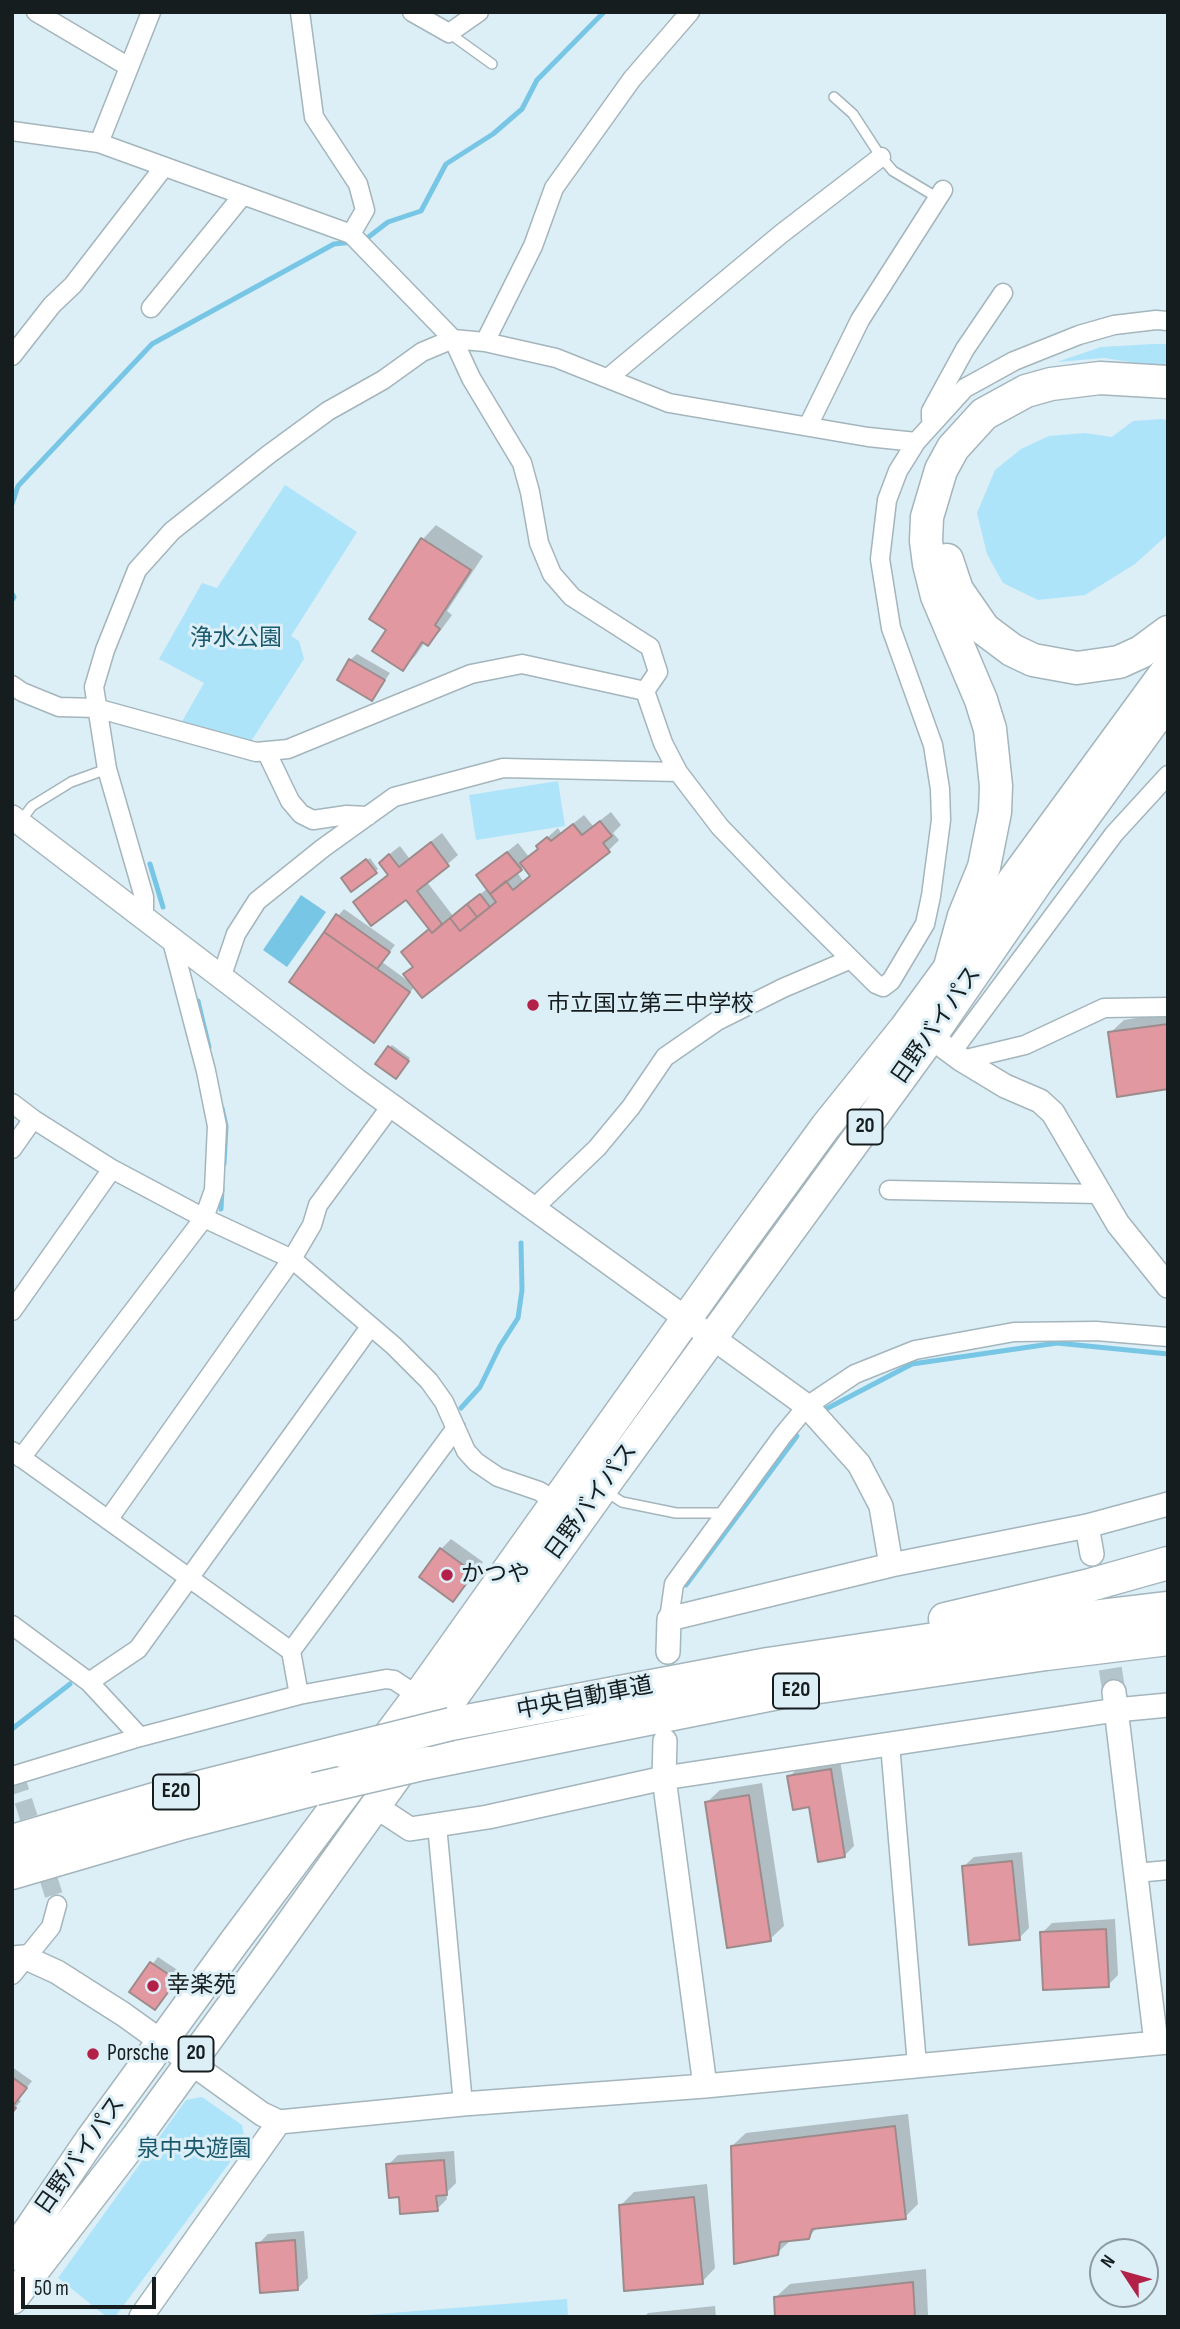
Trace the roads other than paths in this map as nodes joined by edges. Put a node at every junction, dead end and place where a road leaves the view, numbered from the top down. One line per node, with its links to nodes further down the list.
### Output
1 (37, 12): 9 (street)
2 (151, 12): 9 (street)
3 (300, 12): 17 (street)
4 (412, 12): 7 (street)
5 (479, 12): 7 (street)
6 (690, 12): 22 (street)
7 (449, 33): 8 (lane)
8 (492, 64)
9 (128, 67): 12 (street)
10 (834, 97): 13 (lane)
11 (12, 131): 12 (street)
12 (99, 144): 14 (street)
13 (881, 157): 15 (lane); 24 (street)
14 (164, 167): 16 (street); 23 (street)
15 (940, 194): 27 (street)
16 (243, 195): 17 (street); 19 (street)
17 (351, 233): 21 (street)
18 (1003, 293): 28 (street)
19 (151, 308)
20 (1166, 318): 28 (street)
21 (453, 339): 22 (street); 33 (street); 34 (street)
22 (485, 342): 24 (street)
23 (12, 356)
24 (608, 378): 27 (street)
25 (1168, 382): 45 (highway)
26 (1168, 400): 30 (highway)
27 (808, 426): 29 (street)
28 (930, 426): 29 (street)
29 (916, 442): 44 (street)
30 (1168, 632)
31 (1168, 668): 45 (highway, 日野バイパス / 20)
32 (12, 685): 34 (street)
33 (645, 691): 36 (street); 38 (street)
34 (96, 708): 36 (street); 37 (street)
35 (1164, 710): 48 (highway, 日野バイパス / 20)
36 (266, 751): 40 (street)
37 (107, 769): 41 (lane); 42 (street)
38 (678, 772): 40 (street); 44 (street)
39 (1168, 775): 48 (street)
40 (368, 816): 46 (street)
41 (16, 820): 42 (street)
42 (144, 919): 43 (street)
43 (172, 941): 46 (street); 57 (street)
44 (851, 959): 56 (street)
45 (951, 963): 61 (highway, 日野バイパス / 20)
46 (221, 978): 50 (street)
47 (1168, 1007): 48 (street)
48 (948, 1050): 55 (street); 64 (highway, 日野バイパス / 20)
49 (12, 1103): 51 (street)
50 (391, 1106): 56 (street); 58 (street)
51 (33, 1119): 52 (street); 53 (street)
52 (12, 1149)
53 (112, 1169): 57 (street); 60 (street)
54 (889, 1190): 55 (street)
55 (1101, 1194): 59 (street)
56 (533, 1209): 61 (street)
57 (204, 1218): 58 (street); 67 (street)
58 (292, 1259): 62 (street); 72 (street)
59 (1168, 1286)
60 (12, 1311)
61 (685, 1320): 64 (street); 69 (highway, 日野バイパス / 20)
62 (370, 1327): 66 (street); 77 (street)
63 (1168, 1337): 65 (street)
64 (711, 1339): 65 (street); 68 (highway, 日野バイパス / 20)
65 (807, 1406): 71 (street); 76 (street)
66 (456, 1429): 69 (street); 82 (street)
67 (17, 1455): 72 (street)
68 (601, 1489): 71 (lane); 95 (highway, 日野バイパス / 20)
69 (555, 1501): 87 (highway, 日野バイパス / 20)
70 (1168, 1504): 73 (street)
71 (725, 1513): 79 (street)
72 (108, 1520): 77 (street)
73 (1087, 1526): 74 (street); 76 (street)
74 (1092, 1554)
75 (1168, 1563): 84 (highway)
76 (891, 1565): 79 (street)
77 (191, 1579): 82 (street); 85 (street)
78 (1168, 1608): 84 (highway, 中央自動車道 / E20)
79 (669, 1619): 83 (street)
80 (12, 1625): 85 (street)
81 (1168, 1639): 99 (highway, 中央自動車道 / E20, bridge)
82 (291, 1651): 86 (street)
83 (668, 1652)
84 (768, 1664): 97 (highway, 中央自動車道 / E20, bridge)
85 (89, 1682): 90 (street)
86 (299, 1695): 87 (street); 90 (street)
87 (418, 1696): 103 (highway, 日野バイパス / 20)
88 (1115, 1701): 89 (street); 92 (street); 100 (street)
89 (1168, 1706)
90 (140, 1737): 93 (street)
91 (665, 1741): 94 (street)
92 (890, 1744): 94 (street); 106 (street)
93 (12, 1776)
94 (664, 1778): 96 (street); 107 (street)
95 (375, 1806): 96 (street); 105 (highway, 日野バイパス / 20)
96 (437, 1825): 108 (street)
97 (12, 1841)
98 (1168, 1870): 100 (street)
99 (12, 1873)
100 (1136, 1873): 104 (street)
101 (57, 1905): 102 (street)
102 (16, 1963): 103 (street)
103 (162, 2042): 105 (street); 110 (highway, 日野バイパス / 20)
104 (1162, 2043): 106 (street)
105 (191, 2062): 109 (street); 111 (highway, 日野バイパス / 20)
106 (918, 2065): 107 (street)
107 (705, 2086): 108 (street)
108 (463, 2104): 109 (street)
109 (279, 2122): 112 (street)
110 (12, 2255)
111 (12, 2300)
112 (141, 2317)

